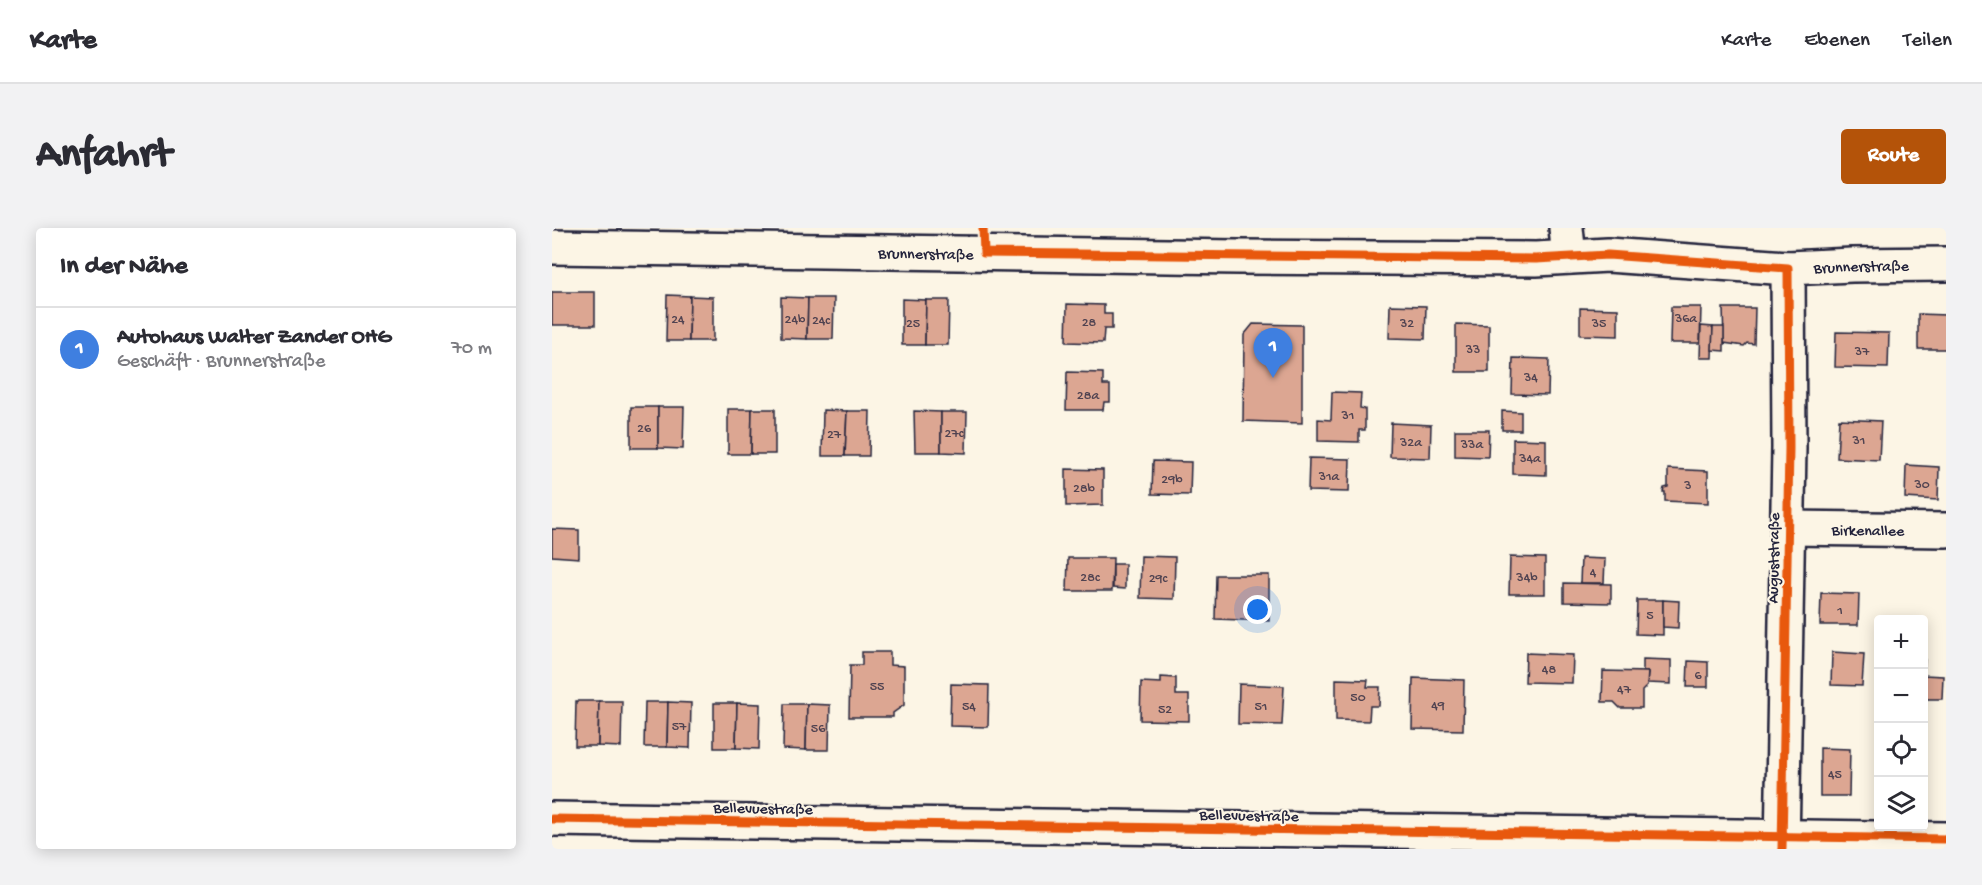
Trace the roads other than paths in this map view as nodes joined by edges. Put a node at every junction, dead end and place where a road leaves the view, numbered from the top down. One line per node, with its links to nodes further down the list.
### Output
1 (984, 241): 2 (street, Brunnerstraße); 3 (street, Brunnerstraße)
2 (1568, 243): 5 (street, Brunnerstraße)
3 (552, 247)
4 (1946, 264): 5 (street, Brunnerstraße)
5 (1788, 268): 6 (street, Auguststraße)
6 (1788, 528): 7 (street, Birkenallee); 10 (street, Auguststraße)
7 (1946, 530)
8 (552, 819): 10 (street, Bellevuestraße)
9 (1946, 838): 10 (street, Bellevuestraße)
10 (1782, 843)

